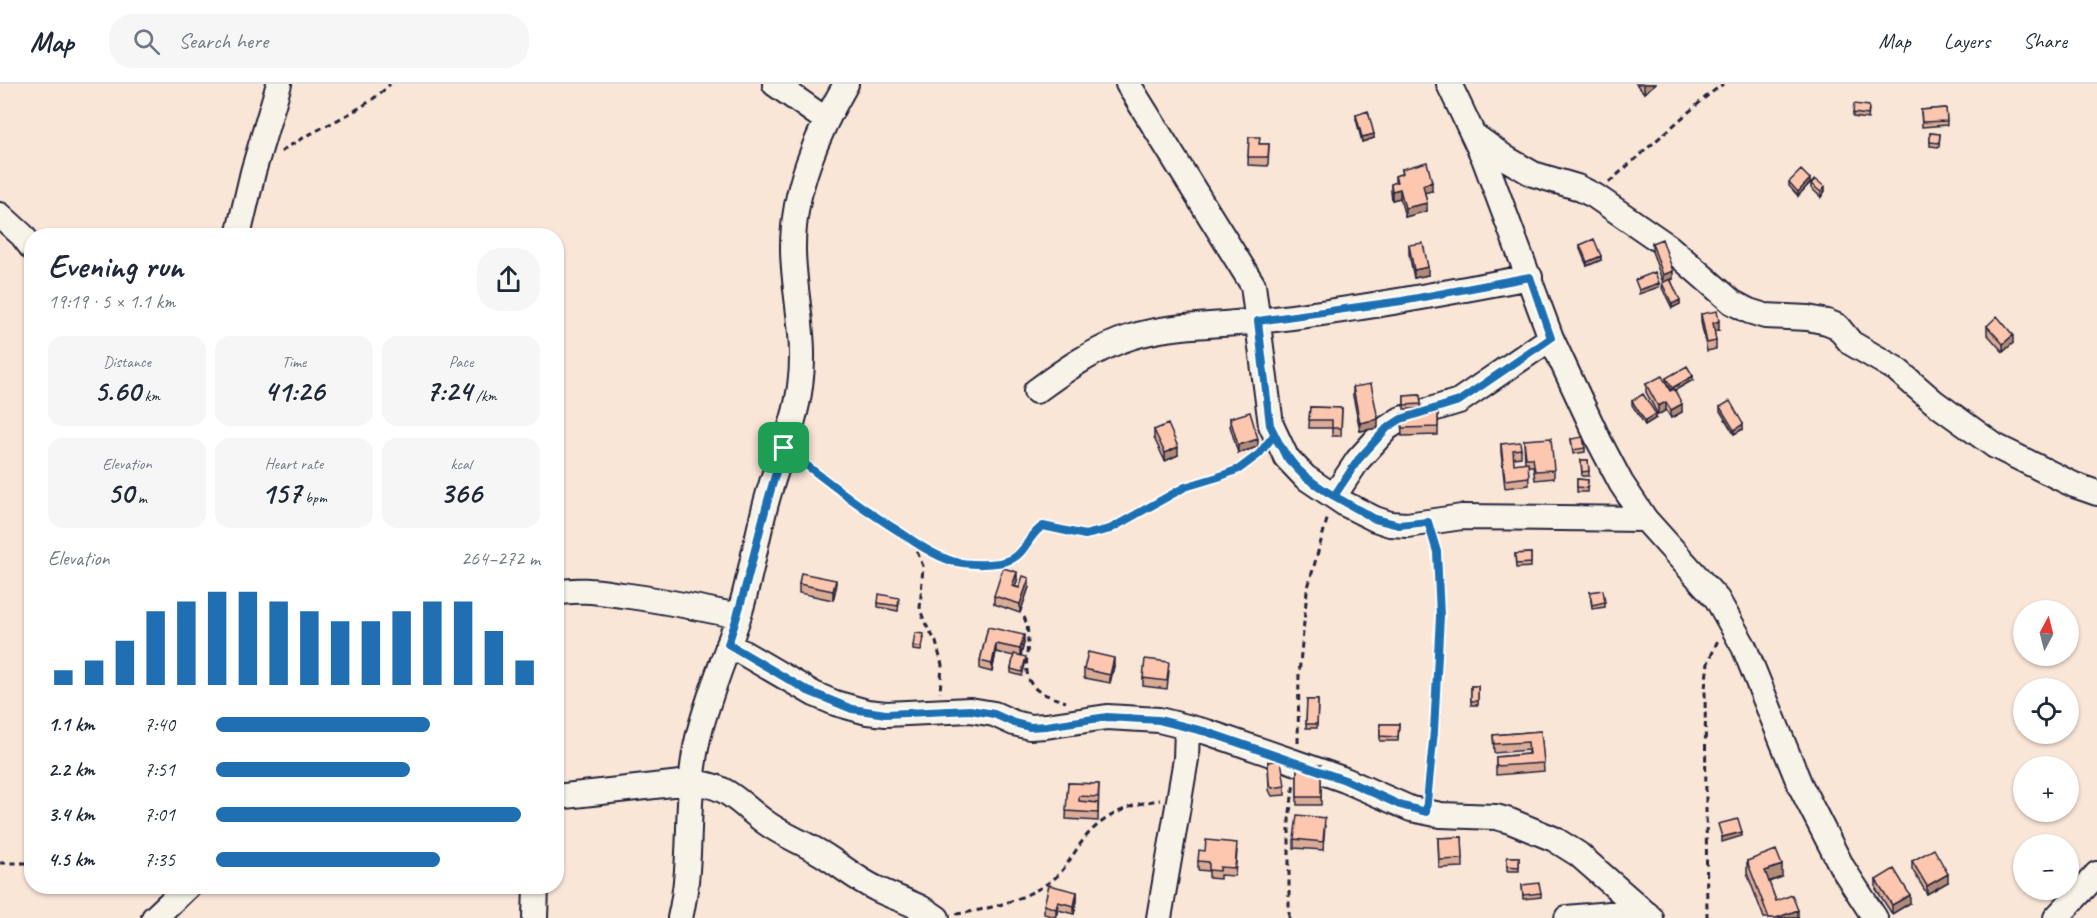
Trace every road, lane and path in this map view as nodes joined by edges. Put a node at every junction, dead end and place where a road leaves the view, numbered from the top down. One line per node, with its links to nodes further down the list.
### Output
1 (279, 84): 13 (street)
2 (390, 84): 10 (path)
3 (775, 84): 8 (street)
4 (846, 84): 8 (street)
5 (1128, 84): 16 (street)
6 (1449, 84): 9 (street)
7 (1723, 84): 11 (path)
8 (826, 120): 20 (street)
9 (1474, 135): 11 (street); 15 (street)
10 (280, 153)
11 (1595, 196): 21 (street)
12 (0, 215): 14 (street)
13 (240, 228)
14 (24, 238)
15 (1530, 277): 16 (street); 17 (street)
16 (1258, 321): 18 (street); 19 (street)
17 (1551, 338): 22 (street); 23 (street)
18 (1036, 391)
19 (1274, 435): 22 (street); 25 (path)
20 (784, 448): 25 (path); 27 (street)
21 (2097, 493)
22 (1334, 496): 24 (street); 34 (path)
23 (1645, 519): 24 (street); 29 (street)
24 (1428, 522): 38 (path)
25 (913, 541): 32 (path)
26 (564, 591): 27 (street)
27 (738, 616): 30 (street)
28 (1024, 617): 31 (path)
29 (1730, 622): 52 (path); 53 (street)
30 (728, 644): 32 (street); 35 (street)
31 (1067, 703)
32 (939, 710): 33 (street)
33 (1187, 727): 34 (street); 37 (street)
34 (1297, 763): 38 (street); 50 (path)
35 (690, 782): 36 (street); 44 (street); 48 (street)
36 (564, 796)
37 (1180, 797): 44 (path); 49 (street)
38 (1426, 812): 45 (street)
39 (0, 863): 40 (path)
40 (24, 863)
41 (2097, 874): 54 (street)
42 (180, 894): 46 (street)
43 (536, 894): 47 (street)
44 (934, 915)
45 (1649, 916): 51 (street)
46 (154, 918)
47 (535, 918)
48 (680, 918)
49 (1159, 918)
50 (1289, 918)
51 (1567, 918)
52 (1707, 918)
53 (1875, 918)
54 (2056, 918)

